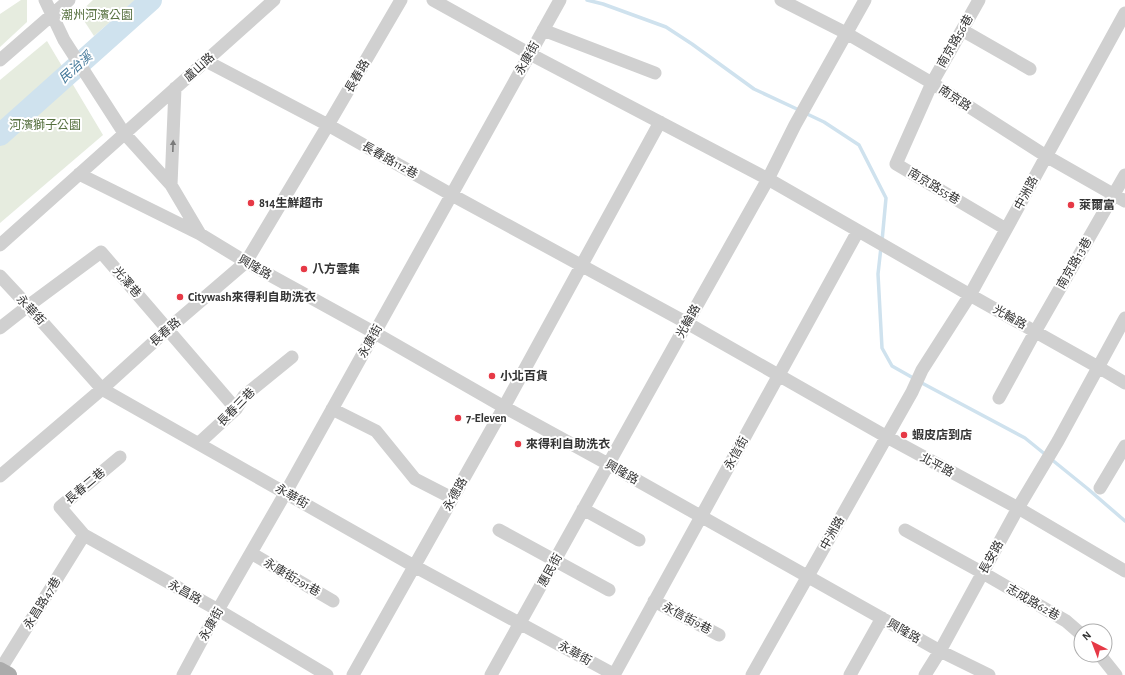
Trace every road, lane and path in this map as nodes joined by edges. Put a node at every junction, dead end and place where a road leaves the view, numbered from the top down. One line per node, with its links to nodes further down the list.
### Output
1 (45, 0): 11 (street, 興隆路)
2 (69, 0): 11 (street)
3 (274, 0): 17 (street, 盧山路)
4 (401, 0): 23 (street, 長春路)
5 (434, 0): 15 (street)
6 (781, 0): 14 (street, 南京路)
7 (865, 0): 14 (street)
8 (979, 0): 13 (street, 南京路56巷)
9 (558, 4): 12 (street, 永康街)
10 (1125, 13): 25 (street, 中洲路)
11 (52, 15): 16 (street); 24 (street, 興隆路)
12 (543, 30): 15 (street, 永康街); 19 (street)
13 (962, 30): 18 (street); 20 (street, 南京路56巷)
14 (846, 34): 20 (street, 南京路); 28 (street, 光輪路)
15 (530, 54): 22 (street); 30 (street, 永康街)
16 (0, 60)
17 (206, 61): 21 (street, 盧山路); 23 (street, 長春路112巷)
18 (1030, 69)
19 (655, 73)
20 (932, 83): 25 (street, 南京路); 33 (street, 南京路55巷)
21 (175, 88): 24 (street, 盧山路); 29 (street, one-way to 21)
22 (660, 122): 28 (street); 38 (street, 永德路)
23 (328, 125): 30 (street, 長春路112巷); 37 (street, 長春路)
24 (124, 133): 26 (street); 29 (street, 興隆路)
25 (1046, 156): 31 (street, 南京路); 33 (street, 中洲路)
26 (79, 174): 35 (street, 興隆路); 36 (street)
27 (1125, 175): 31 (street, 南京路13巷)
28 (768, 179): 34 (street); 43 (street, 光輪路)
29 (171, 185): 35 (street, 興隆路)
30 (452, 195): 38 (street, 長春路112巷); 47 (street, 永康街)
31 (1113, 195): 32 (street, 南京路); 46 (street, 南京路13巷)
32 (1125, 201)
33 (1006, 230): 40 (street, 中洲路)
34 (861, 233): 40 (street, 光輪路); 50 (street, 永信街)
35 (200, 234): 37 (street, 興隆路)
36 (0, 245)
37 (246, 262): 45 (street, 長春路); 47 (street, 興隆路)
38 (581, 265): 43 (street, 北平路); 54 (street, 永德路)
39 (0, 276): 41 (street, 永華街)
40 (970, 295): 46 (street, 光輪路); 57 (street, 中洲路)
41 (28, 306): 44 (street, 光澤巷); 45 (street, 光澤巷); 52 (street, 永華街)
42 (1125, 318): 49 (street)
43 (687, 323): 50 (street, 北平路); 61 (street, 光輪路)
44 (0, 328)
45 (168, 329): 52 (street, 長春路); 56 (street, 光澤巷)
46 (1035, 332): 49 (street, 光輪路); 53 (street, 南京路13巷)
47 (375, 333): 54 (street, 興隆路); 55 (street, 永康街)
48 (292, 357): 56 (street, 長春三巷)
49 (1098, 367): 51 (street, 光輪路); 66 (street, 長安路)
50 (778, 376): 57 (street, 北平路); 68 (street, 永信街)
51 (1125, 383)
52 (102, 388): 58 (street, 永華街); 62 (street, 長春路)
53 (999, 398)
54 (504, 407): 61 (street, 興隆路); 65 (street, 永德路)
55 (332, 408): 64 (street, 永康街); 65 (street)
56 (236, 409): 58 (street, 長春三巷)
57 (887, 437): 66 (street, 北平路); 78 (street, 中洲路)
58 (199, 443): 64 (street, 永華街)
59 (1125, 446): 63 (street)
60 (120, 457): 71 (street, 長春二巷)
61 (608, 464): 67 (street, 惠民街); 68 (street, 興隆路)
62 (0, 476)
63 (1100, 488)
64 (286, 492): 73 (street, 永康街); 75 (street, 永華街)
65 (452, 498): 75 (street, 永德路)
66 (1018, 508): 76 (street, 北平路); 77 (street, 長安路)
67 (583, 509): 72 (street); 74 (street, 惠民街)
68 (701, 516): 78 (street, 興隆路); 81 (street, 永信街)
69 (499, 530): 74 (street)
70 (905, 530): 77 (street, 志成路62巷)
71 (84, 535): 82 (street, 永昌路); 89 (street, 永昌路47巷)
72 (639, 540)
73 (251, 553): 80 (street, 永康街291巷); 82 (street, 永康街)
74 (555, 561): 79 (street); 84 (street, 惠民街)
75 (414, 566): 84 (street, 永華街); 93 (street, 永德路)
76 (1125, 571)
77 (982, 573): 85 (street, 志成路62巷); 87 (street, 長安路)
78 (808, 577): 83 (street, 興隆路); 96 (street, 中洲路)
79 (609, 590)
80 (333, 601)
81 (654, 601): 86 (street, 永信街9巷); 95 (street, 永信街)
82 (218, 610): 91 (street, 永康街); 92 (street, 永昌路)
83 (882, 618): 87 (street, 興隆路); 97 (street)
84 (520, 623): 94 (street, 惠民街); 95 (street, 永華街)
85 (1073, 627)
86 (719, 635)
87 (940, 651): 98 (street, 長安路); 99 (street, 興隆路)
88 (1106, 663): 100 (street)
89 (0, 670): 90 (main road)
90 (9, 675)
91 (183, 675)
92 (327, 675)
93 (353, 675)
94 (491, 675)
95 (614, 675)
96 (752, 675)
97 (850, 675)
98 (925, 675)
99 (989, 675)
100 (1116, 675)

